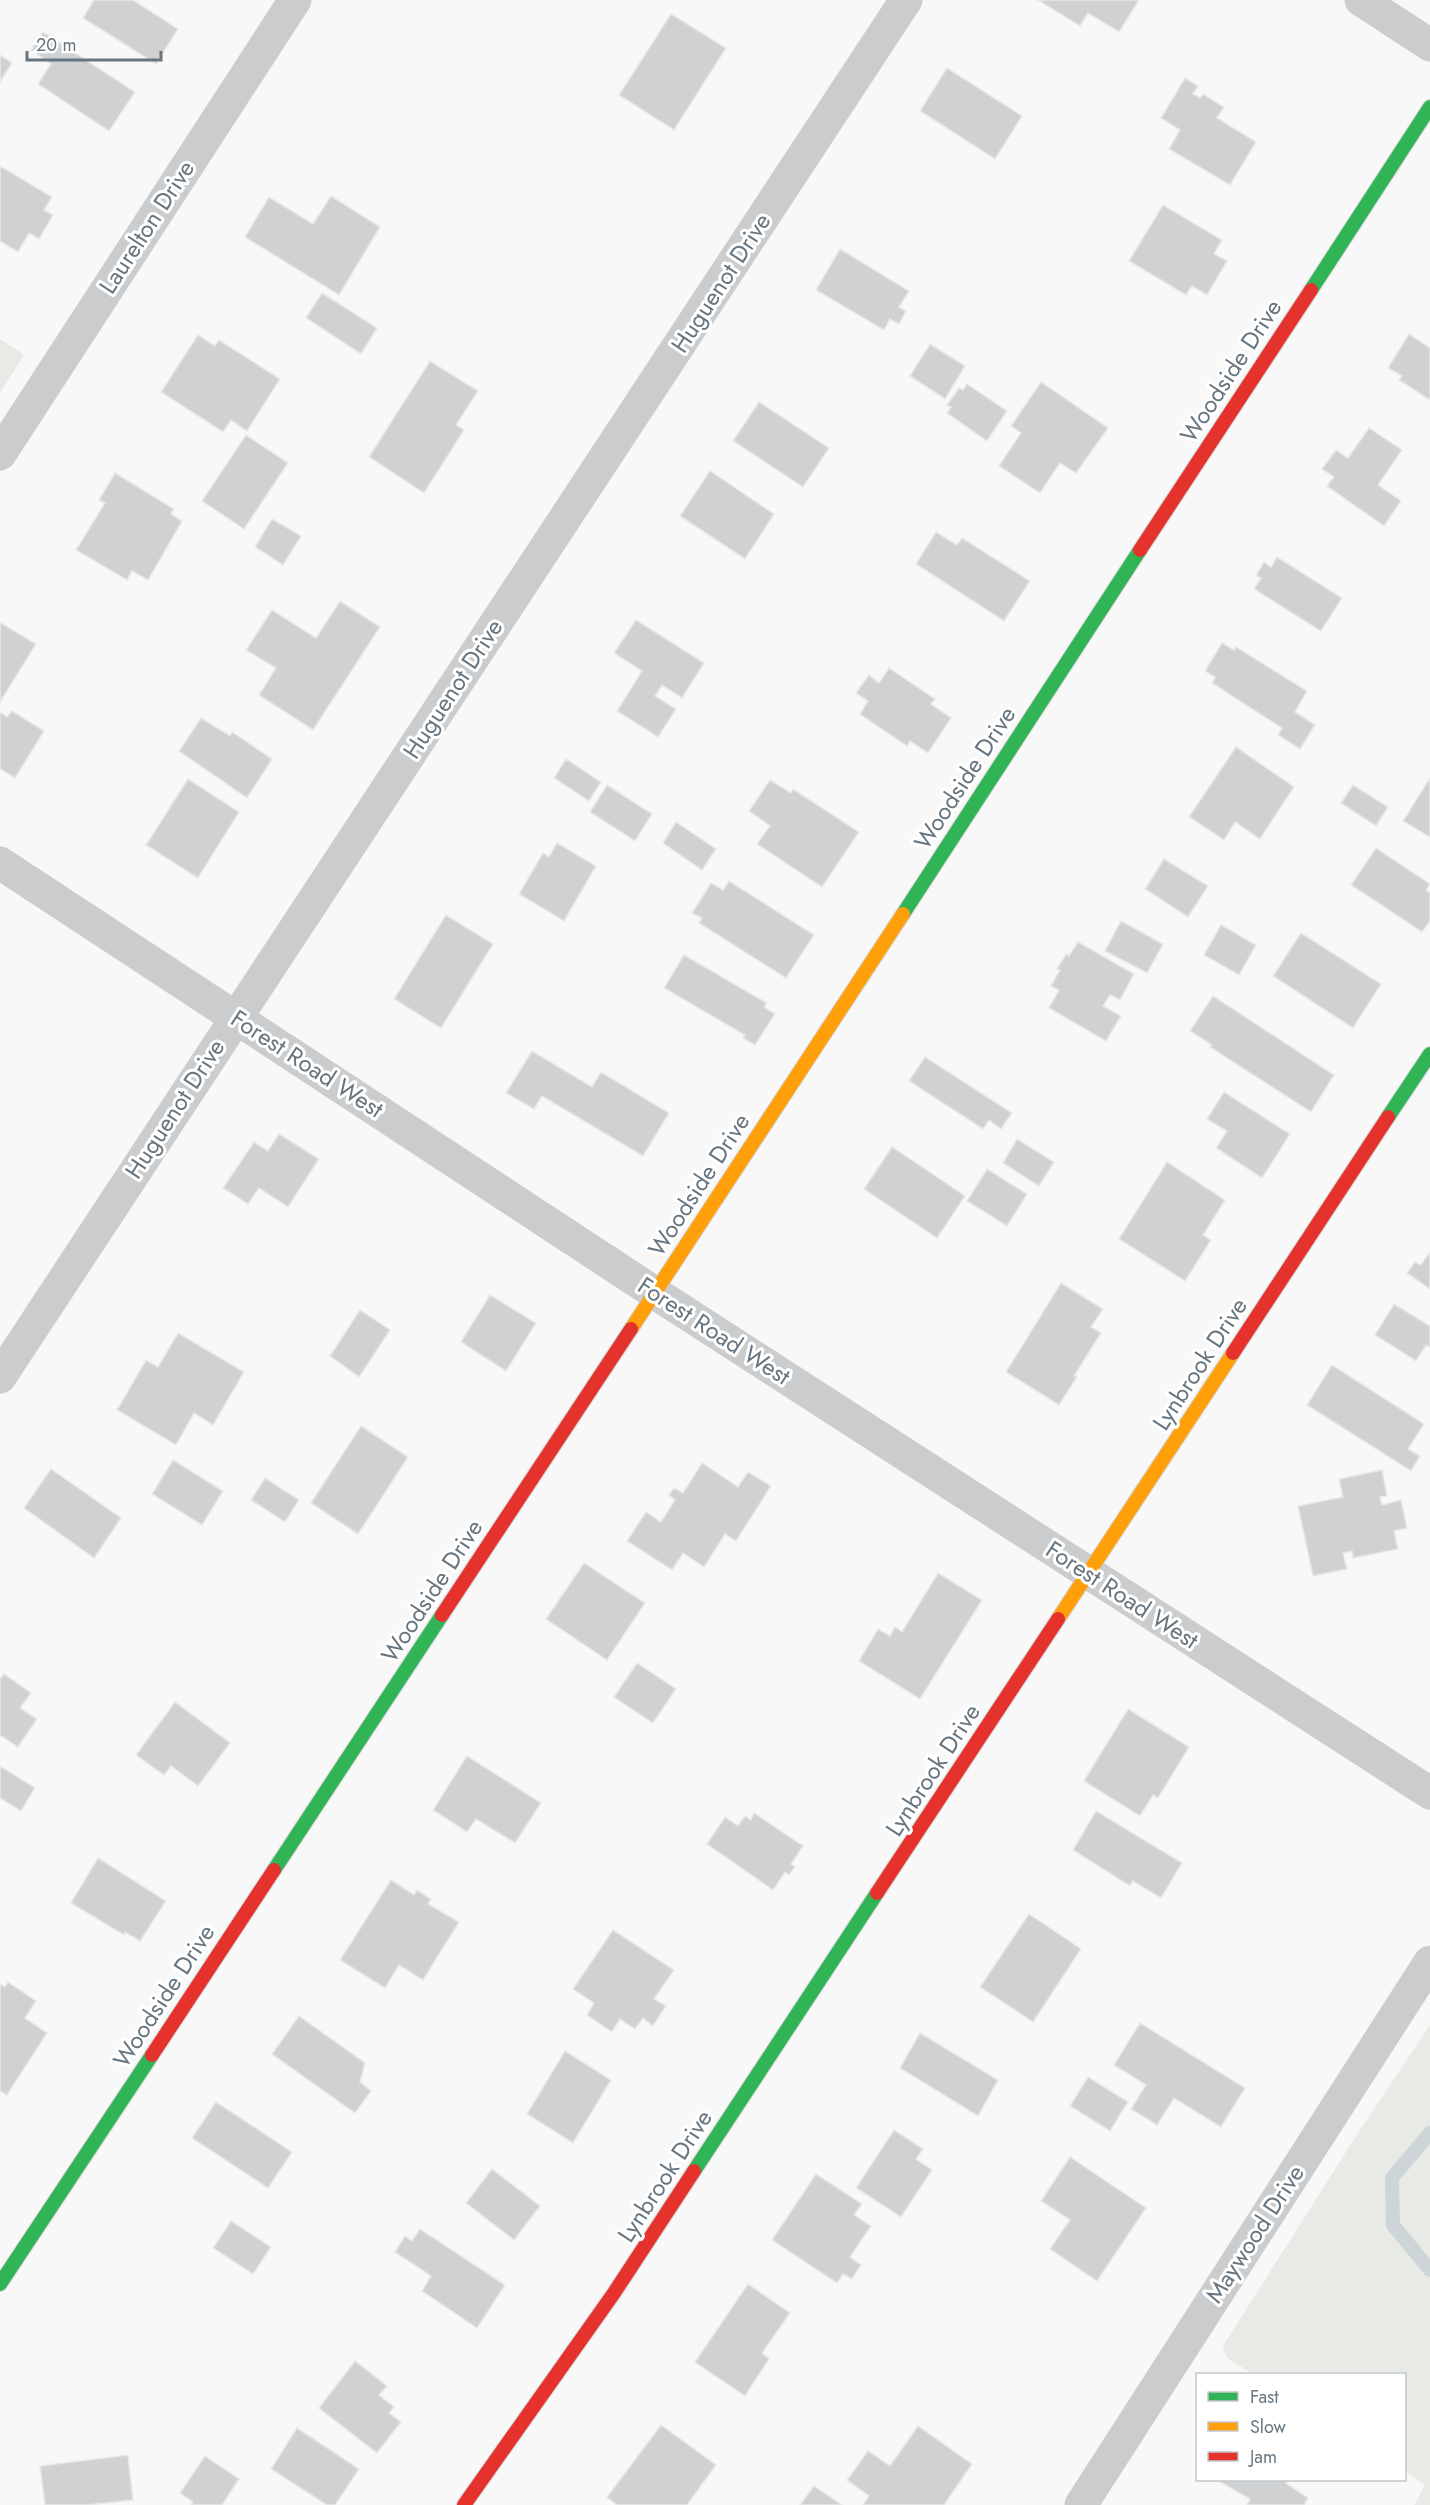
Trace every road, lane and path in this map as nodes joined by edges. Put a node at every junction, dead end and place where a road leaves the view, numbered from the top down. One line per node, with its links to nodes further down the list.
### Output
1 (295, 0): 6 (street, Laurelton Drive)
2 (906, 0): 8 (street, Huguenot Drive)
3 (1361, 0): 4 (street)
4 (1430, 45)
5 (1430, 107): 10 (street, Woodside Drive)
6 (0, 454)
7 (0, 863): 8 (street, Forest Road West)
8 (236, 1017): 10 (street, Forest Road West); 11 (street, Huguenot Drive)
9 (1430, 1054): 12 (street, Lynbrook Drive)
10 (656, 1293): 12 (street, Forest Road West); 15 (street, Woodside Drive)
11 (0, 1377)
12 (1089, 1574): 13 (street, Forest Road West); 16 (street, Lynbrook Drive)
13 (1430, 1793)
14 (1430, 1962): 17 (street, Maywood Drive)
15 (0, 2284)
16 (464, 2505)
17 (1081, 2505)

